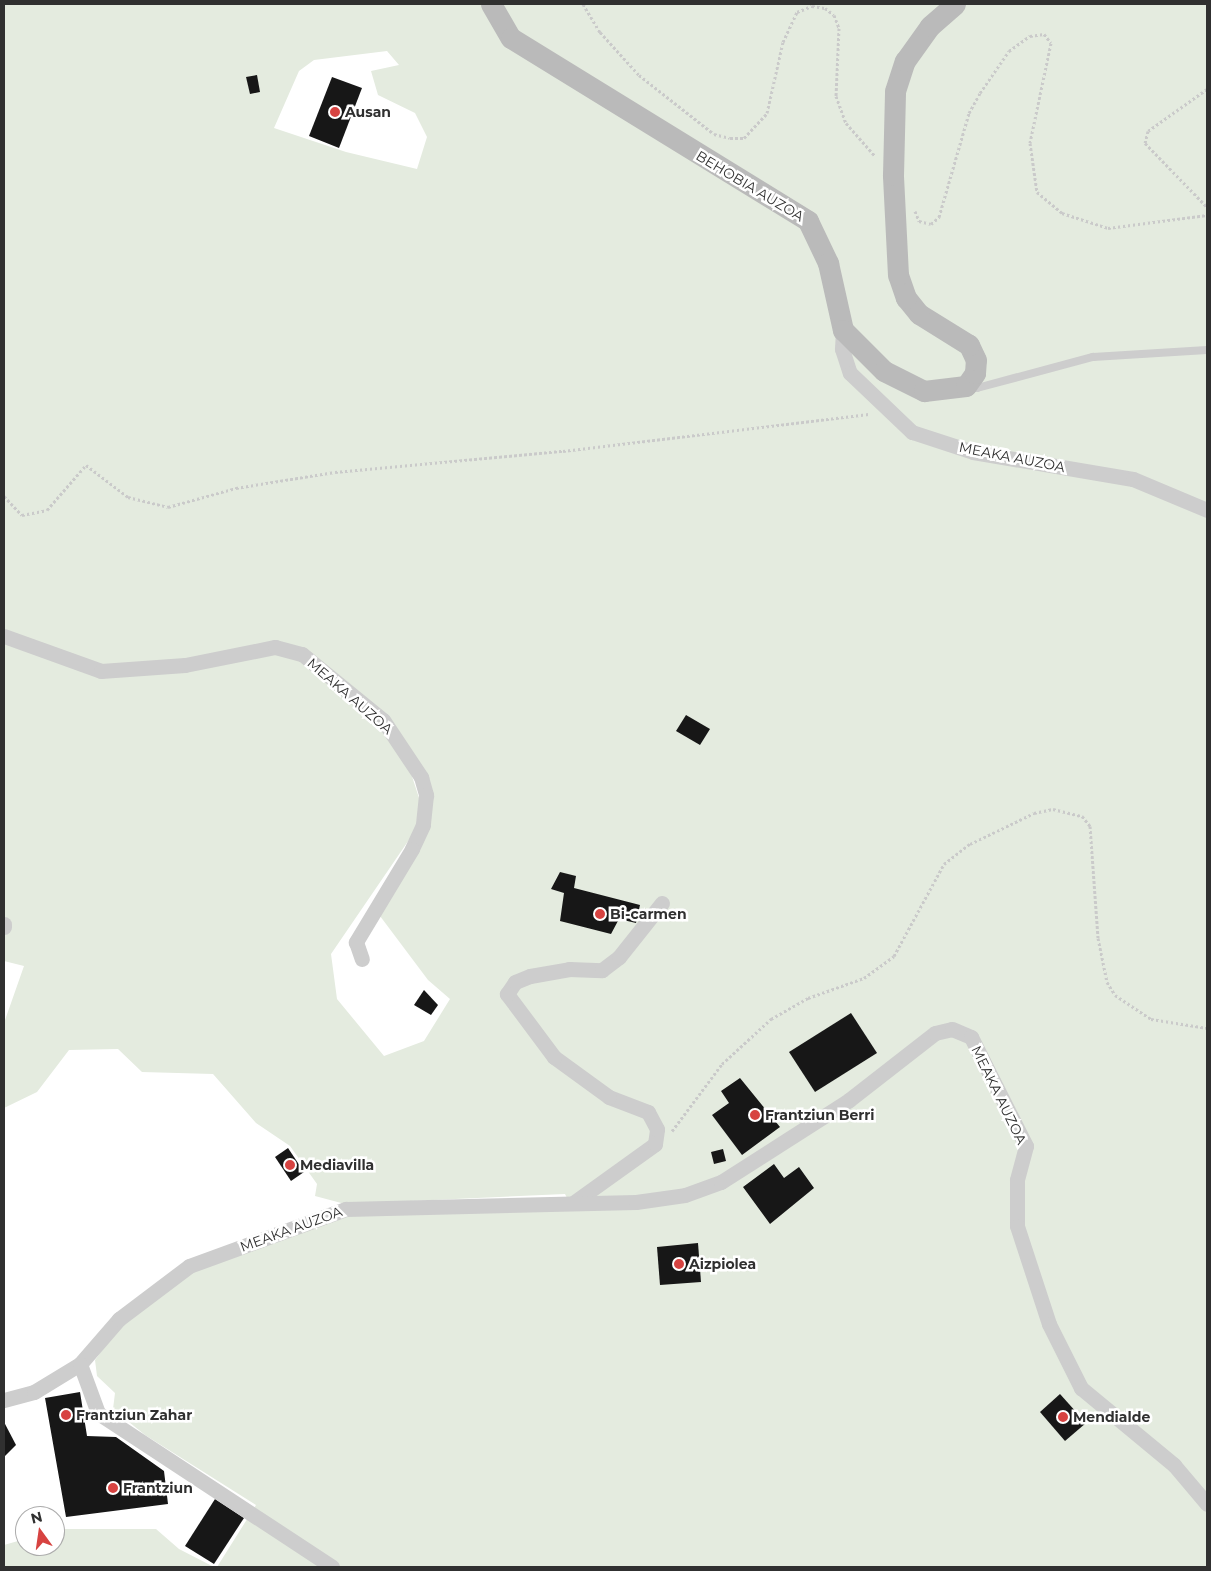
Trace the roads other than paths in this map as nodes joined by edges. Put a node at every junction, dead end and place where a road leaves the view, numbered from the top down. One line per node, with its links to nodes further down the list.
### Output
1 (491, 4): 3 (street, BEHOBIA AUZOA)
2 (955, 4): 5 (street)
3 (843, 330): 5 (street); 6 (street, MEAKA AUZOA)
4 (1207, 350): 5 (lane)
5 (966, 386)
6 (1207, 510)
7 (4, 636): 9 (street, MEAKA AUZOA)
8 (662, 902): 10 (street)
9 (362, 959)
10 (573, 1203): 11 (street, MEAKA AUZOA); 13 (street, MEAKA AUZOA)
11 (80, 1364): 12 (street, MEAKA AUZOA); 14 (street)
12 (4, 1400)
13 (1207, 1504)
14 (332, 1567)

